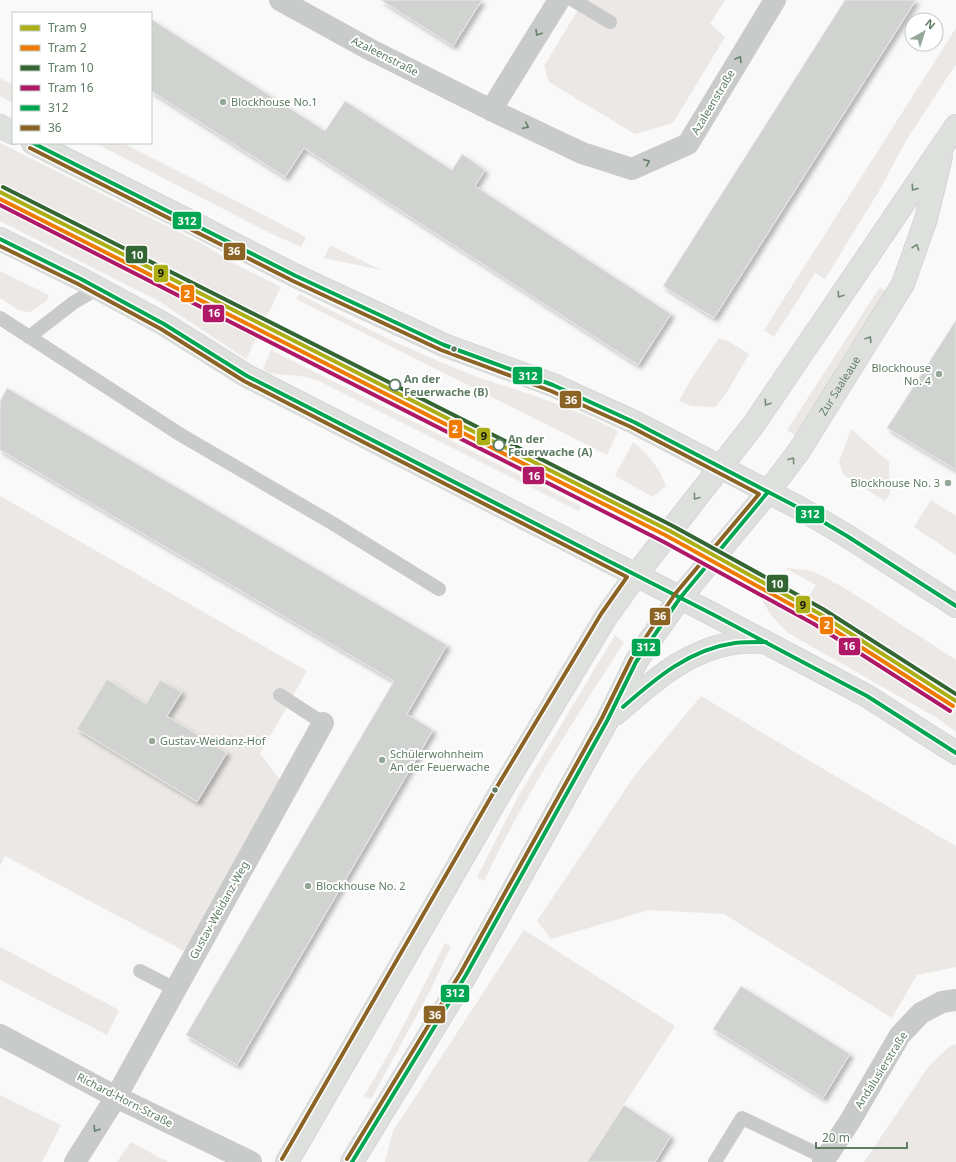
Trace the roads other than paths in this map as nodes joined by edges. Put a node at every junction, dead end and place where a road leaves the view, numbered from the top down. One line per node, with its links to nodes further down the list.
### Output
1 (280, 0): 6 (street, Azaleenstraße)
2 (559, 0): 6 (street, one-way to 6)
3 (573, 0): 5 (lane)
4 (775, 0): 6 (street, Azaleenstraße, one-way to 4)
5 (610, 22)
6 (491, 110)
7 (0, 126): 9 (street)
8 (956, 126): 11 (street, Zur Saaleaue)
9 (12, 132)
10 (35, 144): 16 (street)
11 (944, 145): 16 (street, Zur Saaleaue, one-way to 16); 17 (street, Zur Saaleaue, one-way to 11)
12 (0, 239): 13 (street)
13 (98, 288): 15 (lane); 18 (street)
14 (0, 318): 15 (lane)
15 (30, 337): 19 (lane)
16 (720, 467): 17 (street); 18 (street, Zur Saaleaue, one-way to 18)
17 (768, 492): 20 (street, Zur Saaleaue); 21 (street)
18 (636, 575): 20 (street); 35 (street, Zur Saaleaue)
19 (440, 589)
20 (680, 598): 22 (street); 24 (street, Zur Saaleaue)
21 (956, 606)
22 (766, 642): 24 (street); 26 (street)
23 (280, 695): 25 (lane)
24 (607, 721): 36 (street, Zur Saaleaue)
25 (323, 723): 28 (street, Gustav-Weidanz-Weg)
26 (956, 753)
27 (140, 971): 28 (lane)
28 (175, 989): 31 (street, Gustav-Weidanz-Weg)
29 (956, 1000): 32 (street, Andalusierstraße)
30 (0, 1035): 31 (street, Richard-Horn-Straße)
31 (116, 1097): 33 (street, Gustav-Weidanz-Weg, one-way to 33); 34 (street, Richard-Horn-Straße)
32 (824, 1160): 37 (lane)
33 (75, 1162)
34 (251, 1162)
35 (287, 1162)
36 (352, 1162)
37 (715, 1162)

